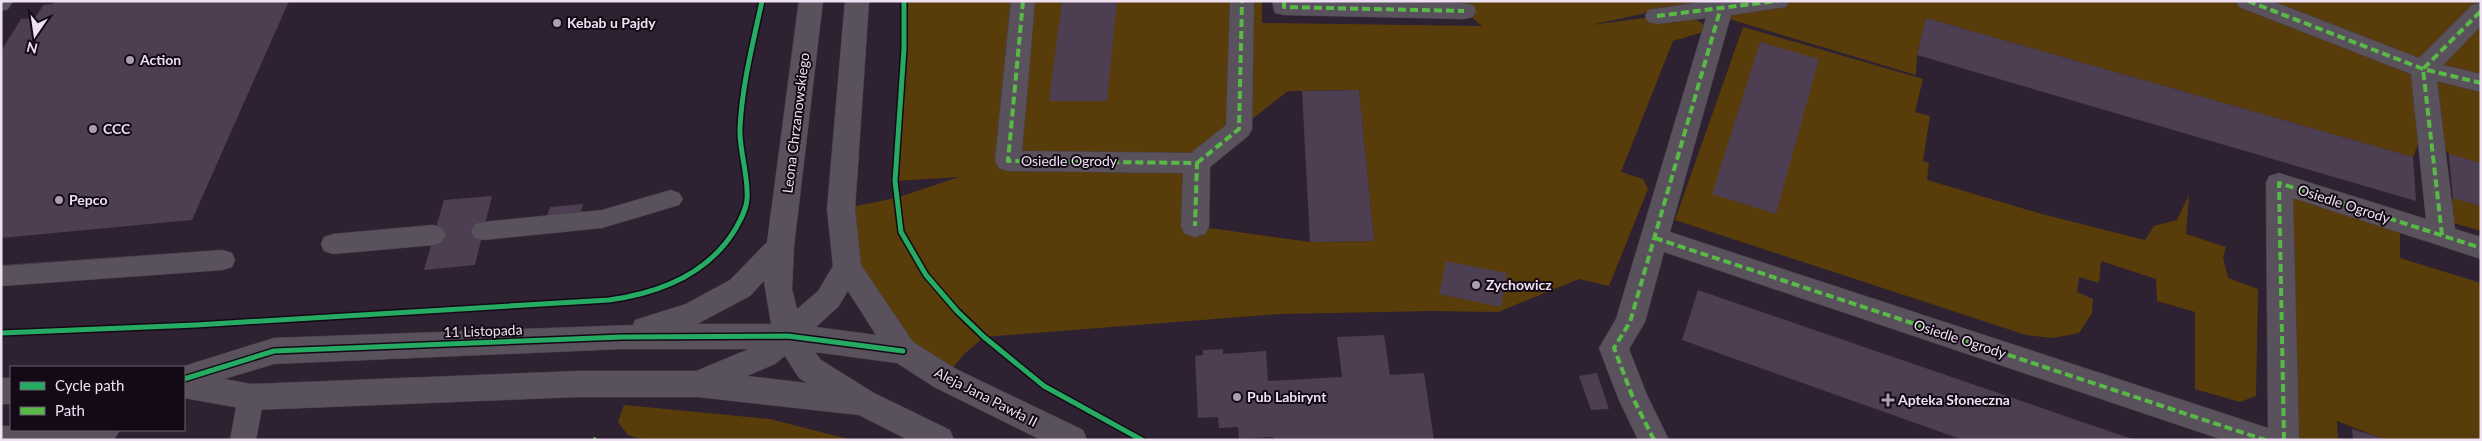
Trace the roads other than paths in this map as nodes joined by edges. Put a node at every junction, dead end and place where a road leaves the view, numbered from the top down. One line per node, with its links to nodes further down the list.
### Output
1 (811, 1): 23 (street, Leona Chrzanowskiego)
2 (857, 1): 26 (street, Aleja Jana Pawła II)
3 (1023, 1): 15 (street, Osiedle Ogrody)
4 (1242, 1): 15 (street)
5 (1284, 1): 10 (street)
6 (1772, 1): 7 (street); 9 (street)
7 (1777, 1)
8 (2248, 1): 13 (street)
9 (1721, 7): 12 (street); 21 (street)
10 (1464, 11)
11 (2481, 11): 13 (street)
12 (1657, 16)
13 (2423, 69): 14 (street); 20 (street)
14 (2481, 83)
15 (1197, 162): 17 (street)
16 (672, 199): 18 (lane)
17 (1195, 226)
18 (483, 231)
19 (434, 235): 22 (lane)
20 (2442, 235): 24 (street, Osiedle Ogrody); 43 (street, Osiedle Ogrody)
21 (1655, 238): 41 (street); 42 (street, Osiedle Ogrody)
22 (333, 244)
23 (780, 246): 28 (street, Leona Chrzanowskiego); 29 (street)
24 (2481, 248)
25 (223, 260): 27 (lane)
26 (847, 268): 28 (street); 30 (street, Aleja Jana Pawła II)
27 (1, 276)
28 (788, 336): 29 (street, 11 Listopada); 30 (street, Aleja Jana Pawła II); 33 (street); 35 (street)
29 (622, 337): 31 (street, 11 Listopada)
30 (903, 351): 40 (street, Aleja Jana Pawła II)
31 (185, 379)
32 (185, 384): 34 (street)
33 (698, 384): 34 (street); 35 (street)
34 (251, 397): 38 (lane)
35 (863, 402): 39 (street)
36 (106, 431): 37 (lane)
37 (1, 438)
38 (243, 440)
39 (939, 440)
40 (1072, 440)
41 (1654, 440)
42 (2265, 440)
43 (2284, 440)

